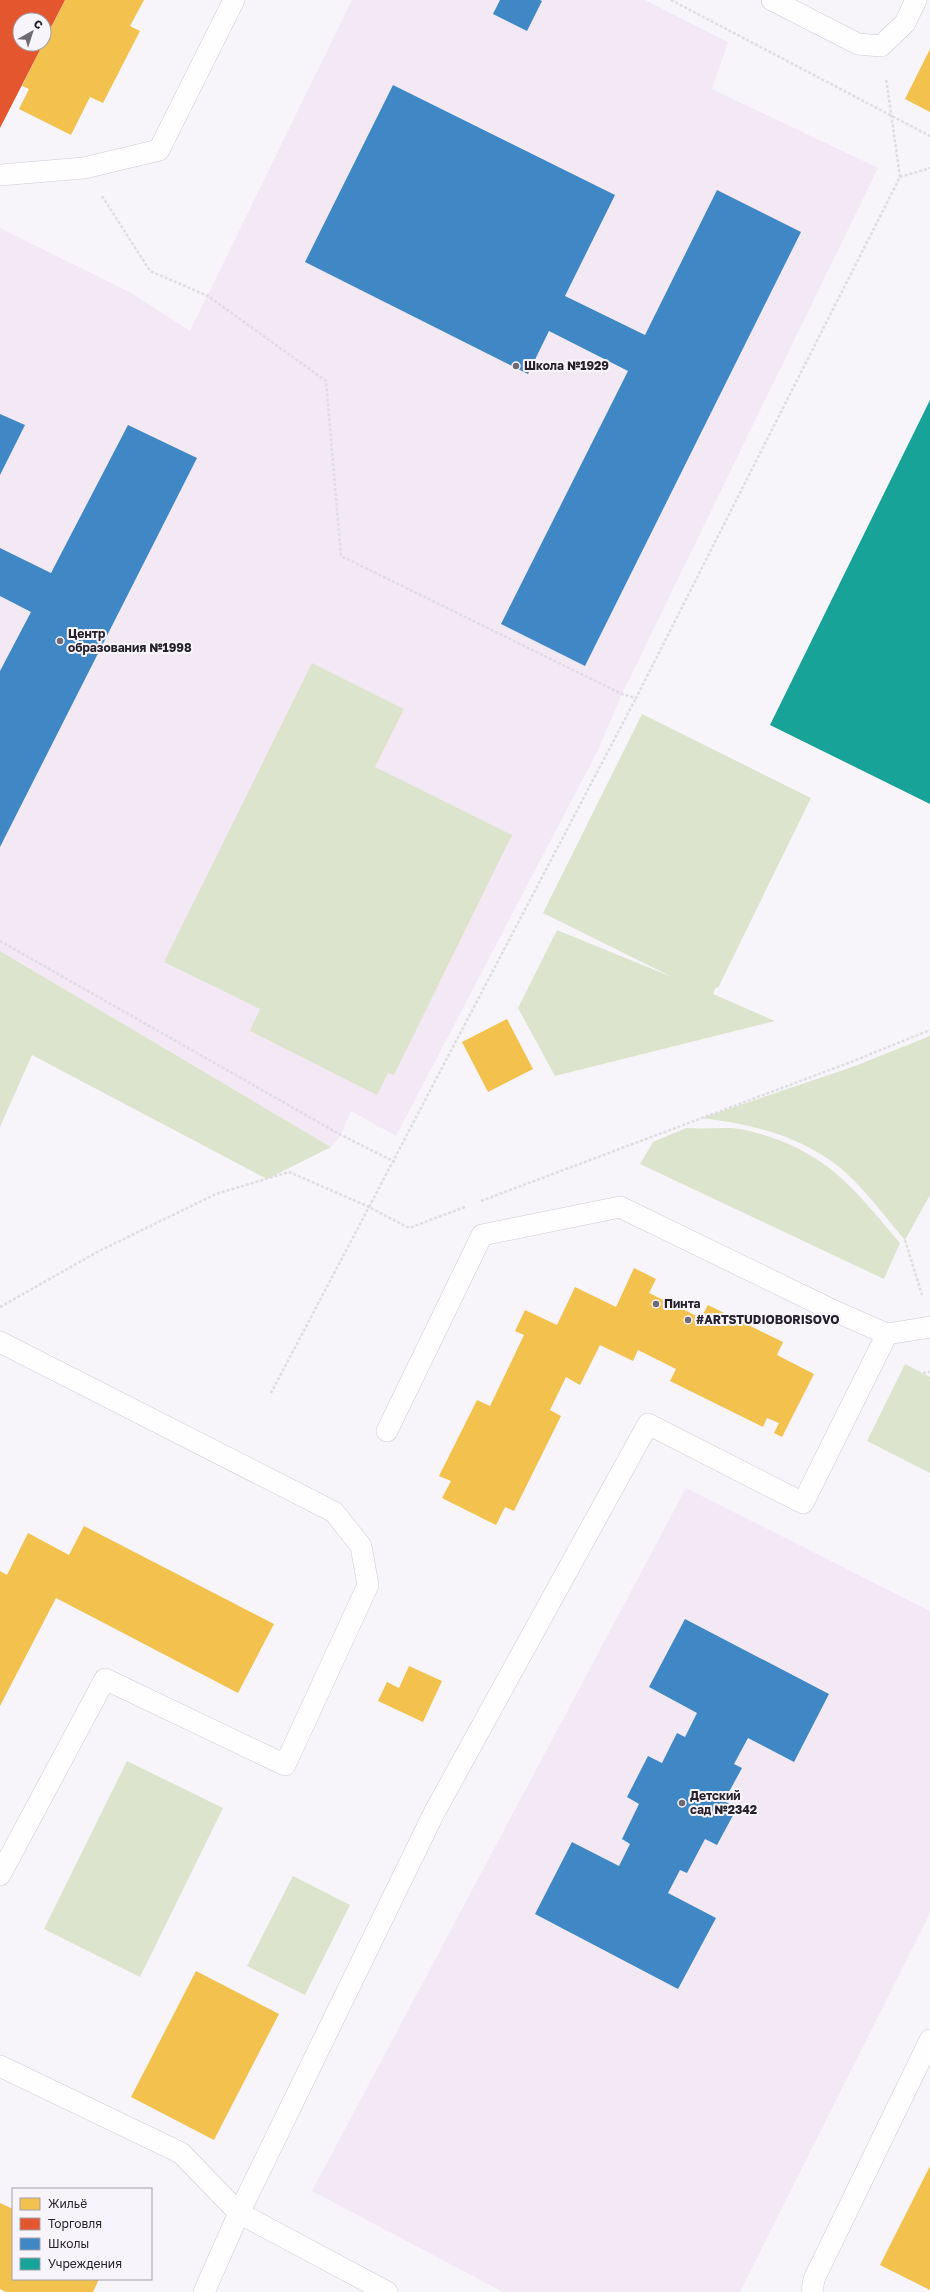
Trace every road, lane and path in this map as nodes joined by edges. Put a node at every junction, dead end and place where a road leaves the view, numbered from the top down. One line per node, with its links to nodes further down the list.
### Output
1 (234, 0): 8 (lane)
2 (671, 0): 6 (path)
3 (772, 0): 5 (lane)
4 (916, 0): 5 (lane)
5 (881, 46): 6 (path)
6 (892, 117): 7 (path); 11 (path)
7 (930, 136)
8 (84, 168): 10 (lane); 12 (path)
9 (930, 168): 11 (path)
10 (0, 175)
11 (900, 177): 12 (path)
12 (636, 698): 15 (path)
13 (0, 941): 15 (path)
14 (930, 1030): 16 (path)
15 (395, 1162): 18 (path)
16 (475, 1203)
17 (467, 1206): 18 (path)
18 (369, 1207): 21 (path); 27 (path)
19 (905, 1240): 20 (path)
20 (923, 1300)
21 (0, 1307)
22 (930, 1327): 23 (lane)
23 (887, 1334): 28 (lane); 32 (lane)
24 (0, 1342): 29 (lane)
25 (930, 1372): 26 (path)
26 (923, 1373)
27 (271, 1393)
28 (387, 1431)
29 (0, 1875)
30 (930, 2040): 35 (lane)
31 (0, 2066): 32 (lane)
32 (239, 2213): 33 (lane); 34 (lane)
33 (204, 2292)
34 (387, 2292)
35 (812, 2292)

